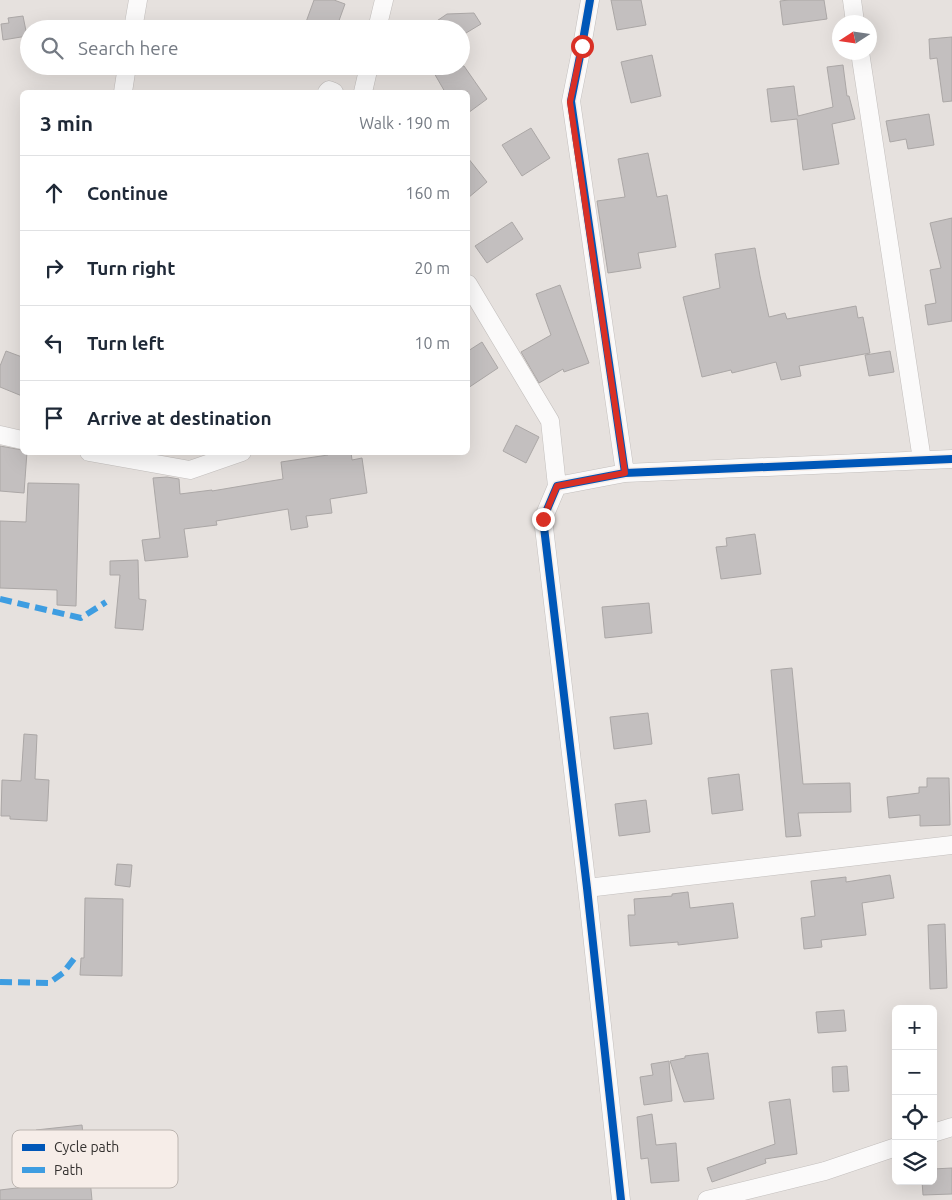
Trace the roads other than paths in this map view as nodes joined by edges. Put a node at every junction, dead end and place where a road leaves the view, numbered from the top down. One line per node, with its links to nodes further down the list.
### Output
1 (138, 0): 6 (street)
2 (384, 0): 7 (street)
3 (590, 0): 20 (street)
4 (852, 0): 5 (street)
5 (854, 15)
6 (135, 20)
7 (379, 20)
8 (861, 60): 19 (street)
9 (126, 75): 11 (street)
10 (367, 75): 12 (street)
11 (123, 90)
12 (364, 90)
13 (470, 287): 21 (street)
14 (0, 435): 15 (street)
15 (20, 440)
16 (106, 455): 17 (street)
17 (233, 455)
18 (952, 458): 19 (street)
19 (922, 460): 20 (street)
20 (625, 473): 21 (street)
21 (557, 486): 23 (street)
22 (952, 845): 23 (street)
23 (587, 888): 27 (street)
24 (952, 1127): 25 (street)
25 (937, 1133)
26 (892, 1148): 28 (street)
27 (622, 1200)
28 (708, 1200)

